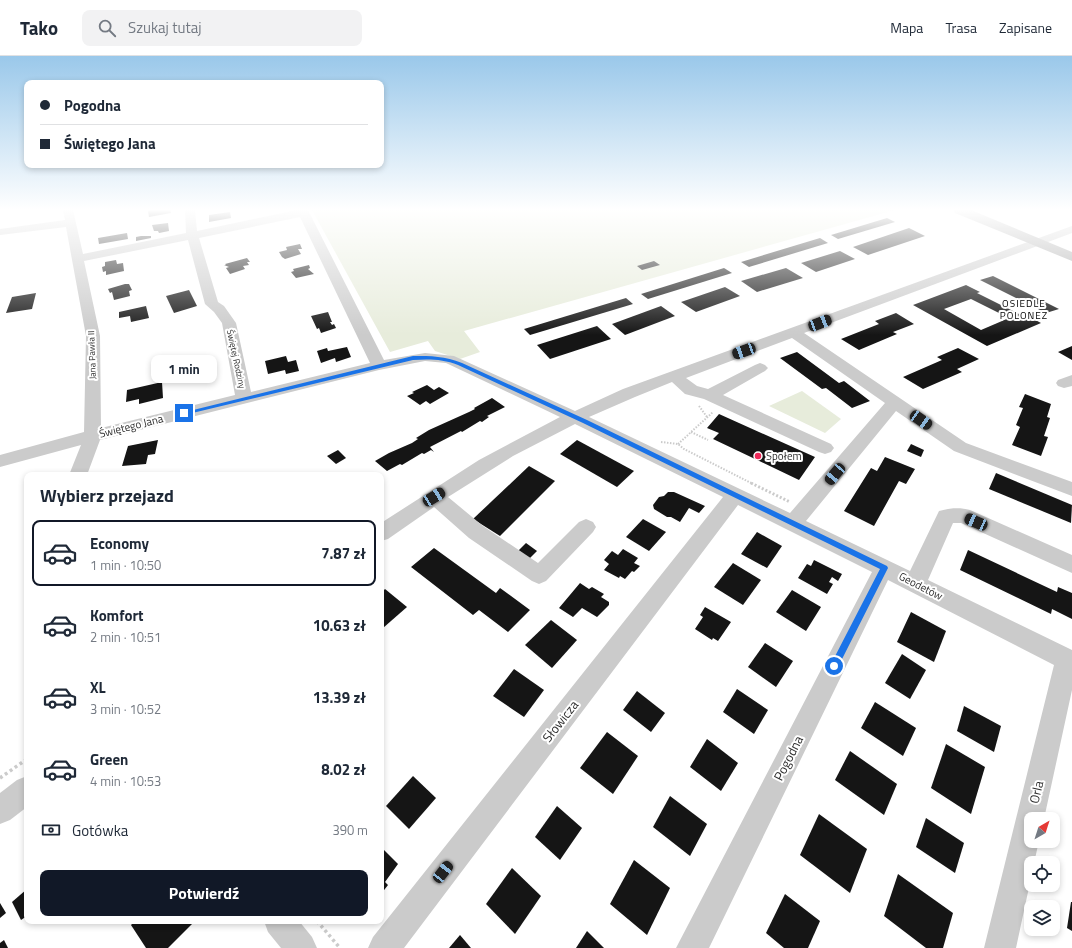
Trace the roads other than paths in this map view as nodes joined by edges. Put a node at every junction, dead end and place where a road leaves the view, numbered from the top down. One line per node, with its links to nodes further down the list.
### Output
1 (76, 252): 8 (street, Jana Pawła II)
2 (113, 252): 8 (street)
3 (197, 252): 13 (street, Świętej Rodziny)
4 (323, 252): 10 (street)
5 (1011, 252): 9 (street)
6 (1059, 252): 7 (main road)
7 (1072, 257)
8 (78, 259): 17 (street, Jana Pawła II)
9 (794, 333): 12 (street); 15 (street)
10 (379, 365): 13 (street, Świętego Jana); 16 (street, Świętego Jana)
11 (760, 368): 14 (street)
12 (674, 376): 14 (street); 16 (street)
13 (244, 398): 17 (street, Świętego Jana)
14 (717, 398): 18 (street)
15 (895, 402): 21 (street); 24 (street)
16 (575, 417): 22 (street, Geodetów); 23 (street)
17 (93, 436): 19 (street, Świętego Jana); 20 (street, Jana Pawła II)
18 (825, 448)
19 (0, 461)
20 (79, 472)
21 (1072, 489)
22 (735, 495): 24 (street, Geodetów); 35 (street, Słowicza)
23 (434, 497): 25 (street); 26 (street)
24 (793, 523): 28 (street, Geodetów)
25 (586, 527)
26 (384, 531)
27 (1072, 564): 29 (street)
28 (884, 568): 29 (street, Geodetów); 36 (street, Pogodna)
29 (915, 584): 30 (street, Geodetów)
30 (1069, 661): 37 (street, Orla)
31 (24, 792): 32 (street)
32 (0, 810)
33 (281, 924): 34 (street)
34 (301, 948)
35 (384, 948)
36 (692, 948)
37 (1000, 948)

